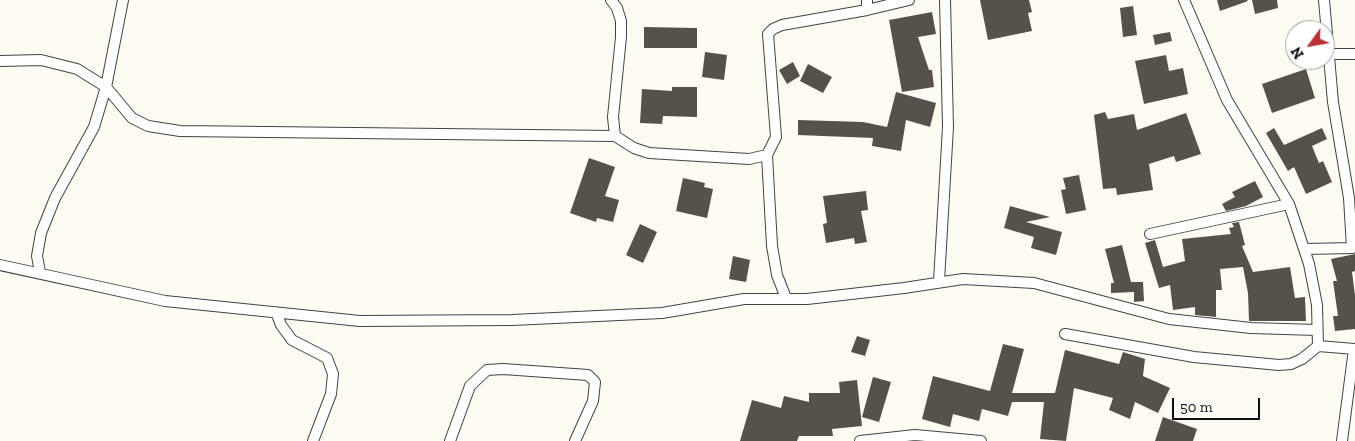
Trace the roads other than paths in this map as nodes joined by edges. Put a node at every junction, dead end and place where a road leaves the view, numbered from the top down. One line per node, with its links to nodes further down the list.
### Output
1 (123, 0): 13 (street)
2 (611, 0): 14 (street)
3 (909, 0): 7 (street)
4 (944, 0): 22 (street)
5 (1184, 0): 16 (street)
6 (1324, 0): 8 (street)
7 (867, 5): 15 (street)
8 (1325, 20)
9 (1335, 54): 10 (street)
10 (1355, 54)
11 (0, 61): 13 (street)
12 (1330, 70): 18 (street)
13 (106, 87): 14 (street); 21 (street)
14 (615, 136): 15 (street)
15 (768, 154): 23 (street)
16 (1289, 204): 17 (street); 19 (street)
17 (1150, 234)
18 (1354, 248): 19 (street)
19 (1305, 249): 25 (street)
20 (0, 265): 21 (street)
21 (40, 272): 24 (street)
22 (939, 281): 23 (street); 25 (street)
23 (786, 298): 24 (street)
24 (276, 312): 29 (street)
25 (1317, 330): 27 (street)
26 (1065, 334): 27 (street)
27 (1318, 346): 28 (street)
28 (1354, 349): 34 (street)
29 (314, 441)
30 (450, 441): 31 (street)
31 (575, 441)
32 (860, 441): 33 (street)
33 (981, 441)
34 (1342, 441)

